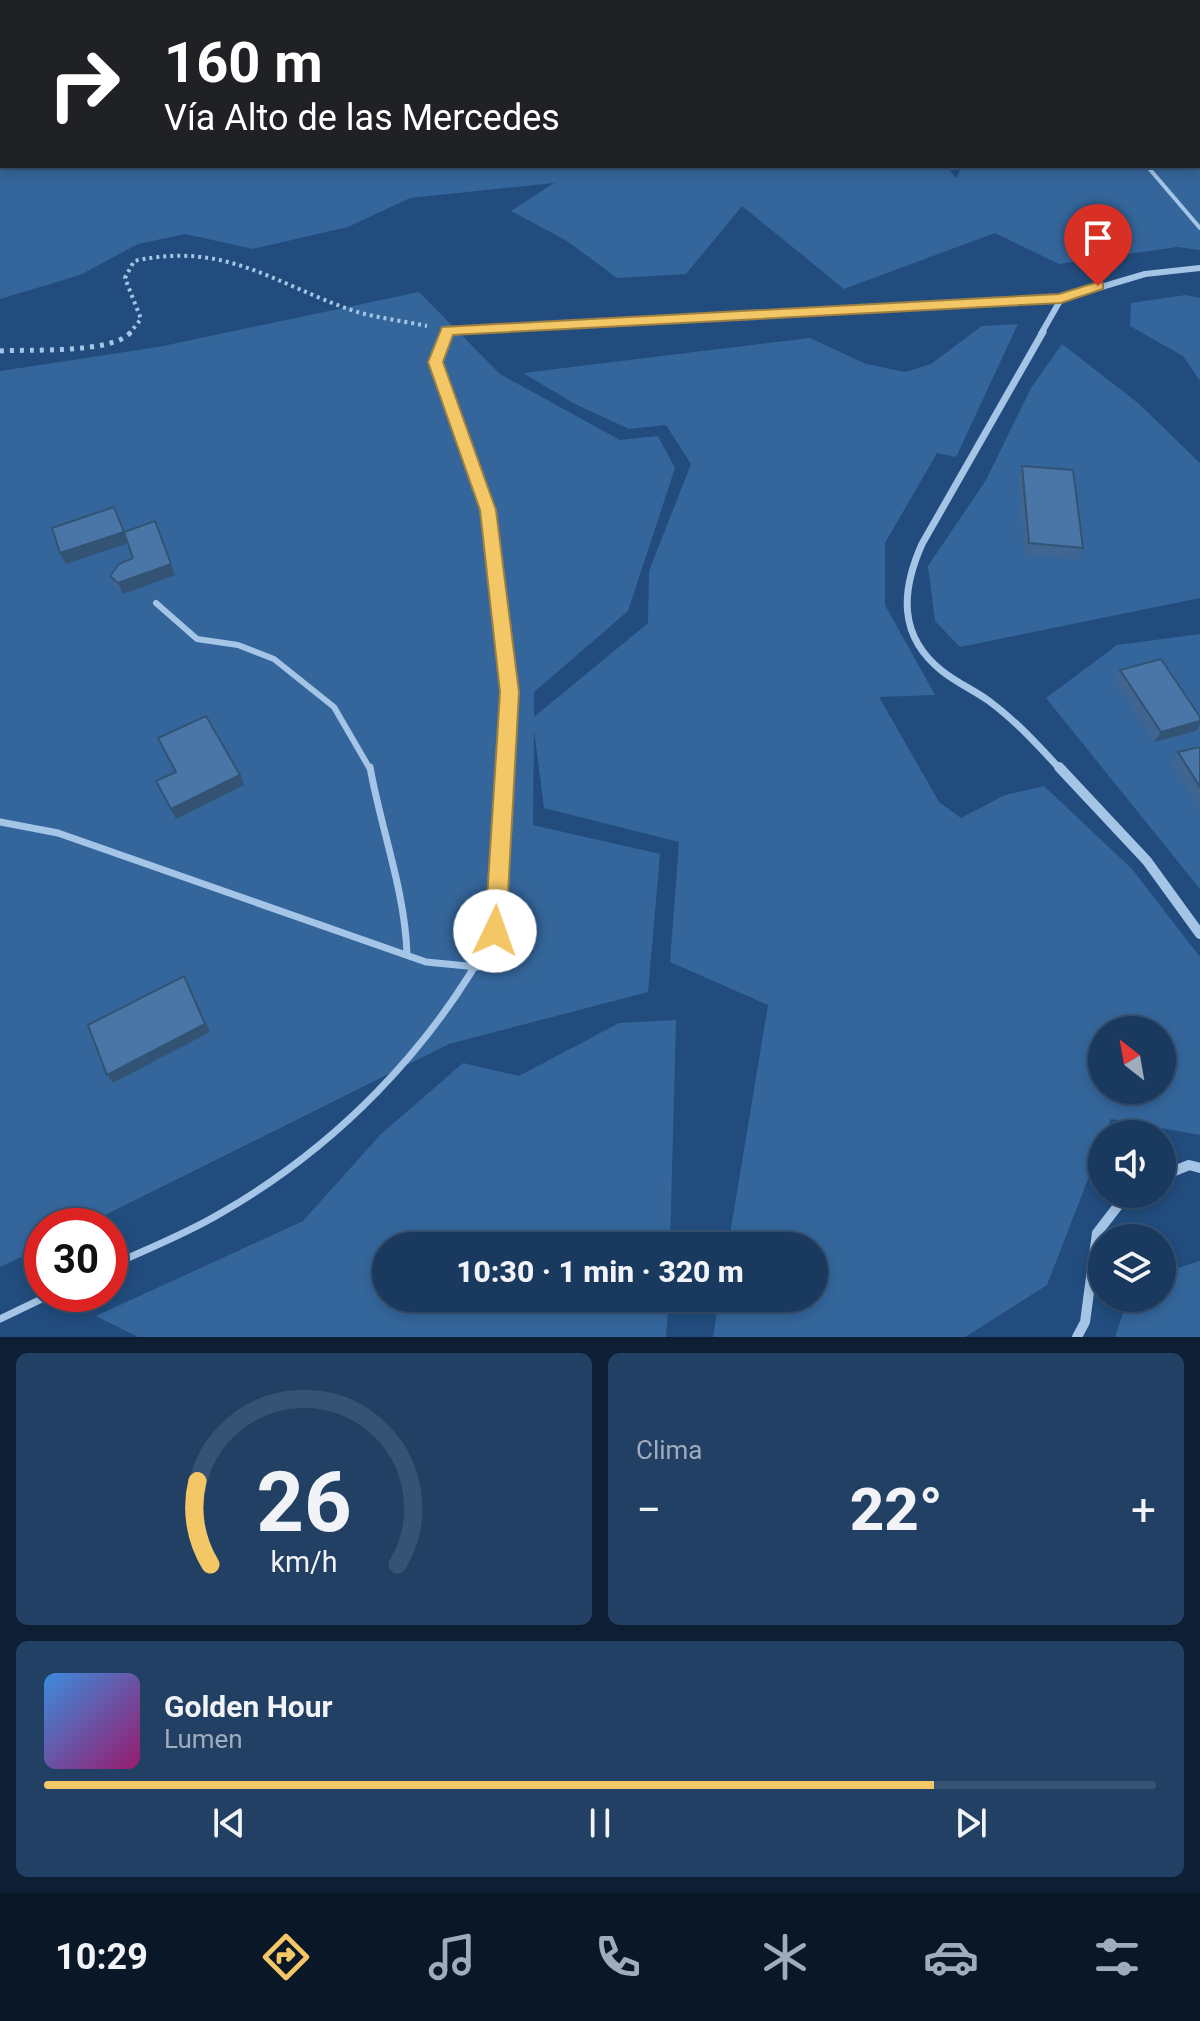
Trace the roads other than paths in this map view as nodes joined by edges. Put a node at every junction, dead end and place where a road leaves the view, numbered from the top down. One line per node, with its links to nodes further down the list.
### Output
1 (1149, 168): 2 (lane)
2 (1200, 228)
3 (1200, 268): 4 (street)
4 (1061, 299): 7 (street); 8 (street)
5 (156, 603): 9 (lane)
6 (0, 822): 9 (lane)
7 (495, 931): 10 (lane)
8 (1200, 934)
9 (407, 954): 10 (lane)
10 (478, 967): 14 (lane)
11 (1200, 1168): 12 (street)
12 (1176, 1170)
13 (1116, 1208): 17 (street)
14 (128, 1258)
15 (24, 1307): 16 (lane)
16 (0, 1319)
17 (1077, 1337)

